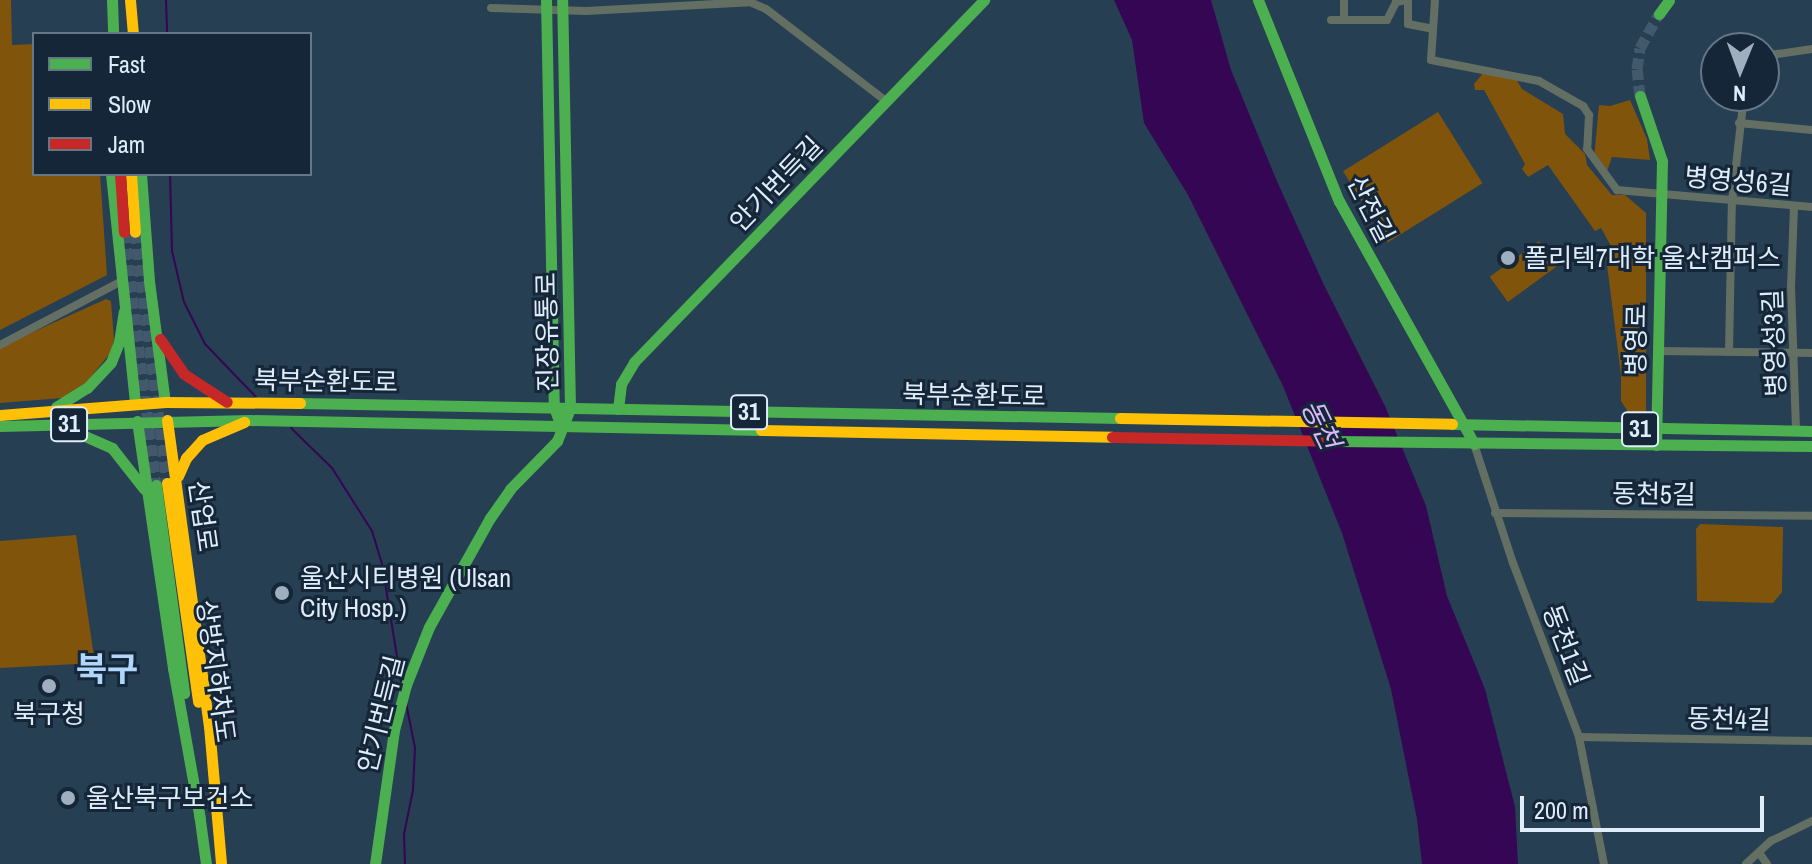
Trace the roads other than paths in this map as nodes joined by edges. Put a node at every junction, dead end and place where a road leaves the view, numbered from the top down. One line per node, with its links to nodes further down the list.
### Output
1 (105, 0): 18 (main road)
2 (112, 0): 19 (main road)
3 (128, 0): 20 (main road)
4 (984, 0): 24 (main road, 안기번득길)
5 (1258, 0): 58 (main road, 산전길)
6 (1344, 0): 16 (street)
7 (1407, 0): 10 (street); 17 (street)
8 (1435, 0): 17 (street)
9 (1669, 0): 14 (main road)
10 (1395, 1): 16 (street)
11 (546, 4): 12 (street); 13 (street); 47 (main road, 진장유통로)
12 (562, 5): 24 (street); 48 (main road, 진장유통로)
13 (491, 8)
14 (1659, 14)
15 (1331, 20): 16 (street)
16 (1344, 20)
17 (1433, 29): 32 (street, 병영성6길)
18 (106, 32)
19 (113, 32)
20 (130, 32)
21 (1812, 49): 22 (street)
22 (1780, 54)
23 (1640, 96): 32 (main road, 병영로)
24 (886, 101): 49 (main road, 안기번득길)
25 (1741, 112): 26 (street)
26 (1739, 123): 27 (street); 33 (street)
27 (1812, 130)
28 (111, 176): 36 (main road, 산업로)
29 (120, 176): 30 (main road)
30 (131, 176)
31 (141, 176): 38 (main road, 산업로)
32 (1660, 195): 33 (street, 병영성6길); 40 (main road, 병영로)
33 (1732, 201): 34 (street, 병영성6길); 41 (street)
34 (1794, 206): 35 (street, 병영성6길); 43 (street, 병영성3길)
35 (1812, 207)
36 (120, 282): 37 (main road, 산업로); 39 (street)
37 (124, 311): 46 (main road, 산업로); 50 (main road)
38 (154, 322): 44 (main road, 산업로); 45 (main road)
39 (0, 345)
40 (1658, 351): 41 (street); 59 (main road, 병영로)
41 (1729, 352): 43 (street)
42 (1812, 353): 43 (street)
43 (1796, 354): 60 (street, 병영성3길)
44 (165, 402): 45 (main road, 북부순환도로); 46 (main road, 북부순환도로); 52 (main road, 산업로)
45 (232, 402): 47 (main road, 북부순환도로 / 31)
46 (135, 404): 50 (main road, 31); 54 (main road, 산업로)
47 (554, 407): 48 (main road, 북부순환도로 / 31); 57 (main road, 진장유통로)
48 (570, 408): 49 (main road, 북부순환도로 / 31); 57 (main road, 진장유통로)
49 (618, 409): 58 (main road, 북부순환도로 / 31)
50 (48, 410): 51 (main road, 31)
51 (0, 415)
52 (167, 420): 53 (main road, 북부순환도로 / 31); 54 (main road, 북부순환도로 / 31); 65 (main road, 산업로)
53 (254, 420): 57 (main road, 북부순환도로 / 31); 65 (main road)
54 (137, 421): 55 (main road, 31); 66 (main road, 산업로)
55 (58, 424): 56 (main road, 31); 66 (main road)
56 (0, 426)
57 (561, 426): 62 (main road, 북부순환도로 / 31); 76 (main road, 안기번득길)
58 (1468, 427): 59 (main road, 북부순환도로 / 31); 62 (main road, 산전길)
59 (1656, 429): 60 (main road, 북부순환도로 / 31); 63 (main road, 병영로)
60 (1796, 431): 61 (main road, 북부순환도로 / 31)
61 (1812, 431)
62 (1474, 444): 63 (main road, 북부순환도로 / 31); 67 (street, 동천1길)
63 (1656, 445): 64 (main road, 북부순환도로 / 31)
64 (1812, 446)
65 (167, 486): 71 (main road, 산업로); 75 (main road, 산업로)
66 (149, 501): 71 (main road, 산업로)
67 (1495, 513): 68 (street, 동천5길); 69 (street, 동천1길)
68 (1812, 516)
69 (1579, 737): 70 (street, 동천4길); 77 (street, 동천1길)
70 (1812, 741)
71 (200, 820): 74 (main road, 산업로)
72 (1812, 821): 73 (street)
73 (1760, 854): 78 (street); 79 (street)
74 (206, 864)
75 (221, 864)
76 (375, 864)
77 (1604, 864)
78 (1746, 864)
79 (1767, 864)

